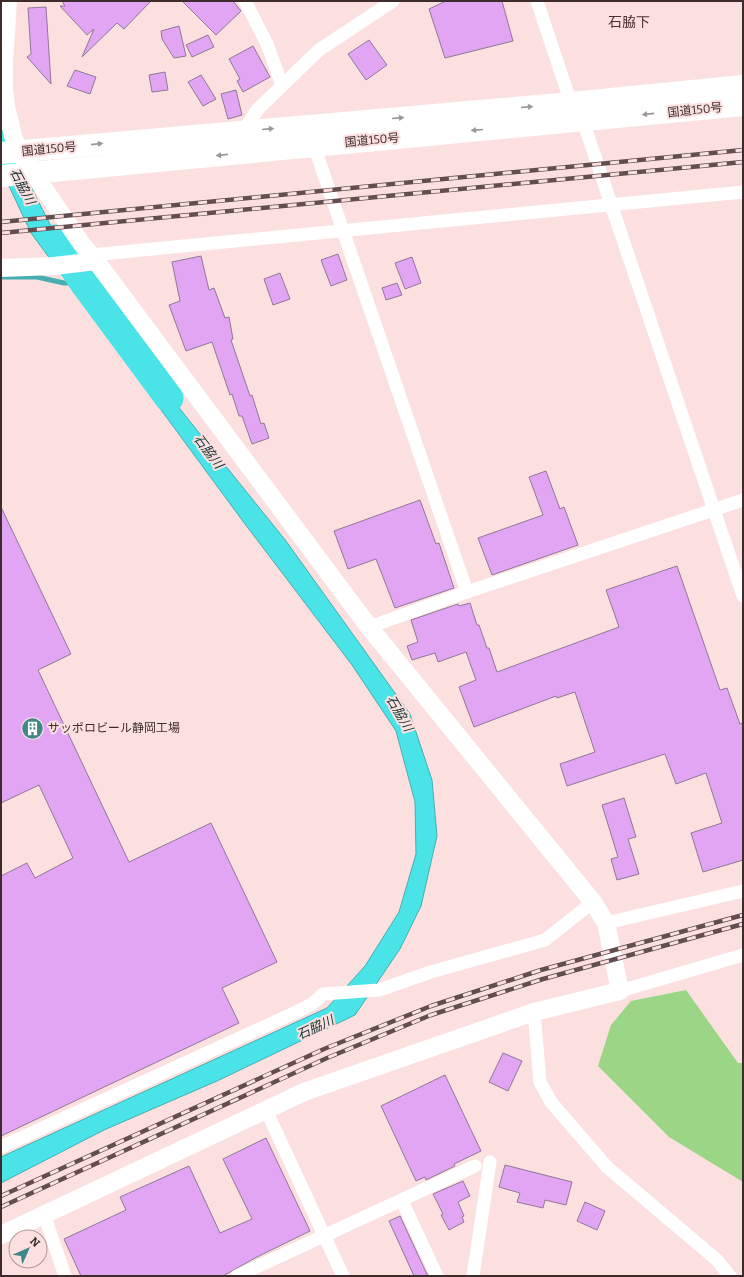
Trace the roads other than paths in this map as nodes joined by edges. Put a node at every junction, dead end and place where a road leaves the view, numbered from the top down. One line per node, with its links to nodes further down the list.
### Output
1 (8, 1): 11 (street)
2 (245, 1): 5 (street)
3 (393, 1): 5 (street)
4 (537, 1): 8 (street)
5 (282, 85): 9 (street)
6 (743, 86): 8 (highway, 国道150号)
7 (743, 105): 8 (highway, 国道150号, one-way to 8)
8 (577, 112): 9 (highway, 国道150号, one-way to 8); 10 (highway, 国道150号, one-way to 10); 15 (street)
9 (243, 131): 11 (highway, 国道150号, one-way to 9)
10 (314, 146): 12 (highway, 国道150号, one-way to 12); 16 (street)
11 (12, 152): 12 (street)
12 (31, 174): 13 (highway, 国道150号); 17 (street)
13 (1, 176)
14 (743, 192): 15 (street)
15 (611, 205): 16 (street); 20 (street)
16 (342, 230): 17 (street); 21 (street)
17 (94, 258): 18 (street); 23 (street)
18 (1, 268)
19 (743, 500): 20 (street)
20 (714, 509): 21 (street); 22 (street)
21 (467, 592): 23 (street)
22 (743, 596)
23 (369, 627): 25 (street)
24 (743, 891): 26 (street)
25 (593, 902): 26 (street); 31 (street)
26 (606, 924): 28 (street)
27 (743, 955): 28 (street)
28 (620, 991): 29 (street)
29 (534, 1012): 30 (street); 43 (street)
30 (266, 1110): 35 (street); 37 (street)
31 (1, 1148)
32 (490, 1162): 42 (street)
33 (475, 1166): 34 (street)
34 (402, 1201): 37 (street); 41 (street)
35 (44, 1214): 36 (street); 38 (street)
36 (1, 1235)
37 (324, 1236): 39 (street); 40 (street)
38 (64, 1276)
39 (237, 1276)
40 (343, 1276)
41 (437, 1276)
42 (473, 1276)
43 (730, 1276)

